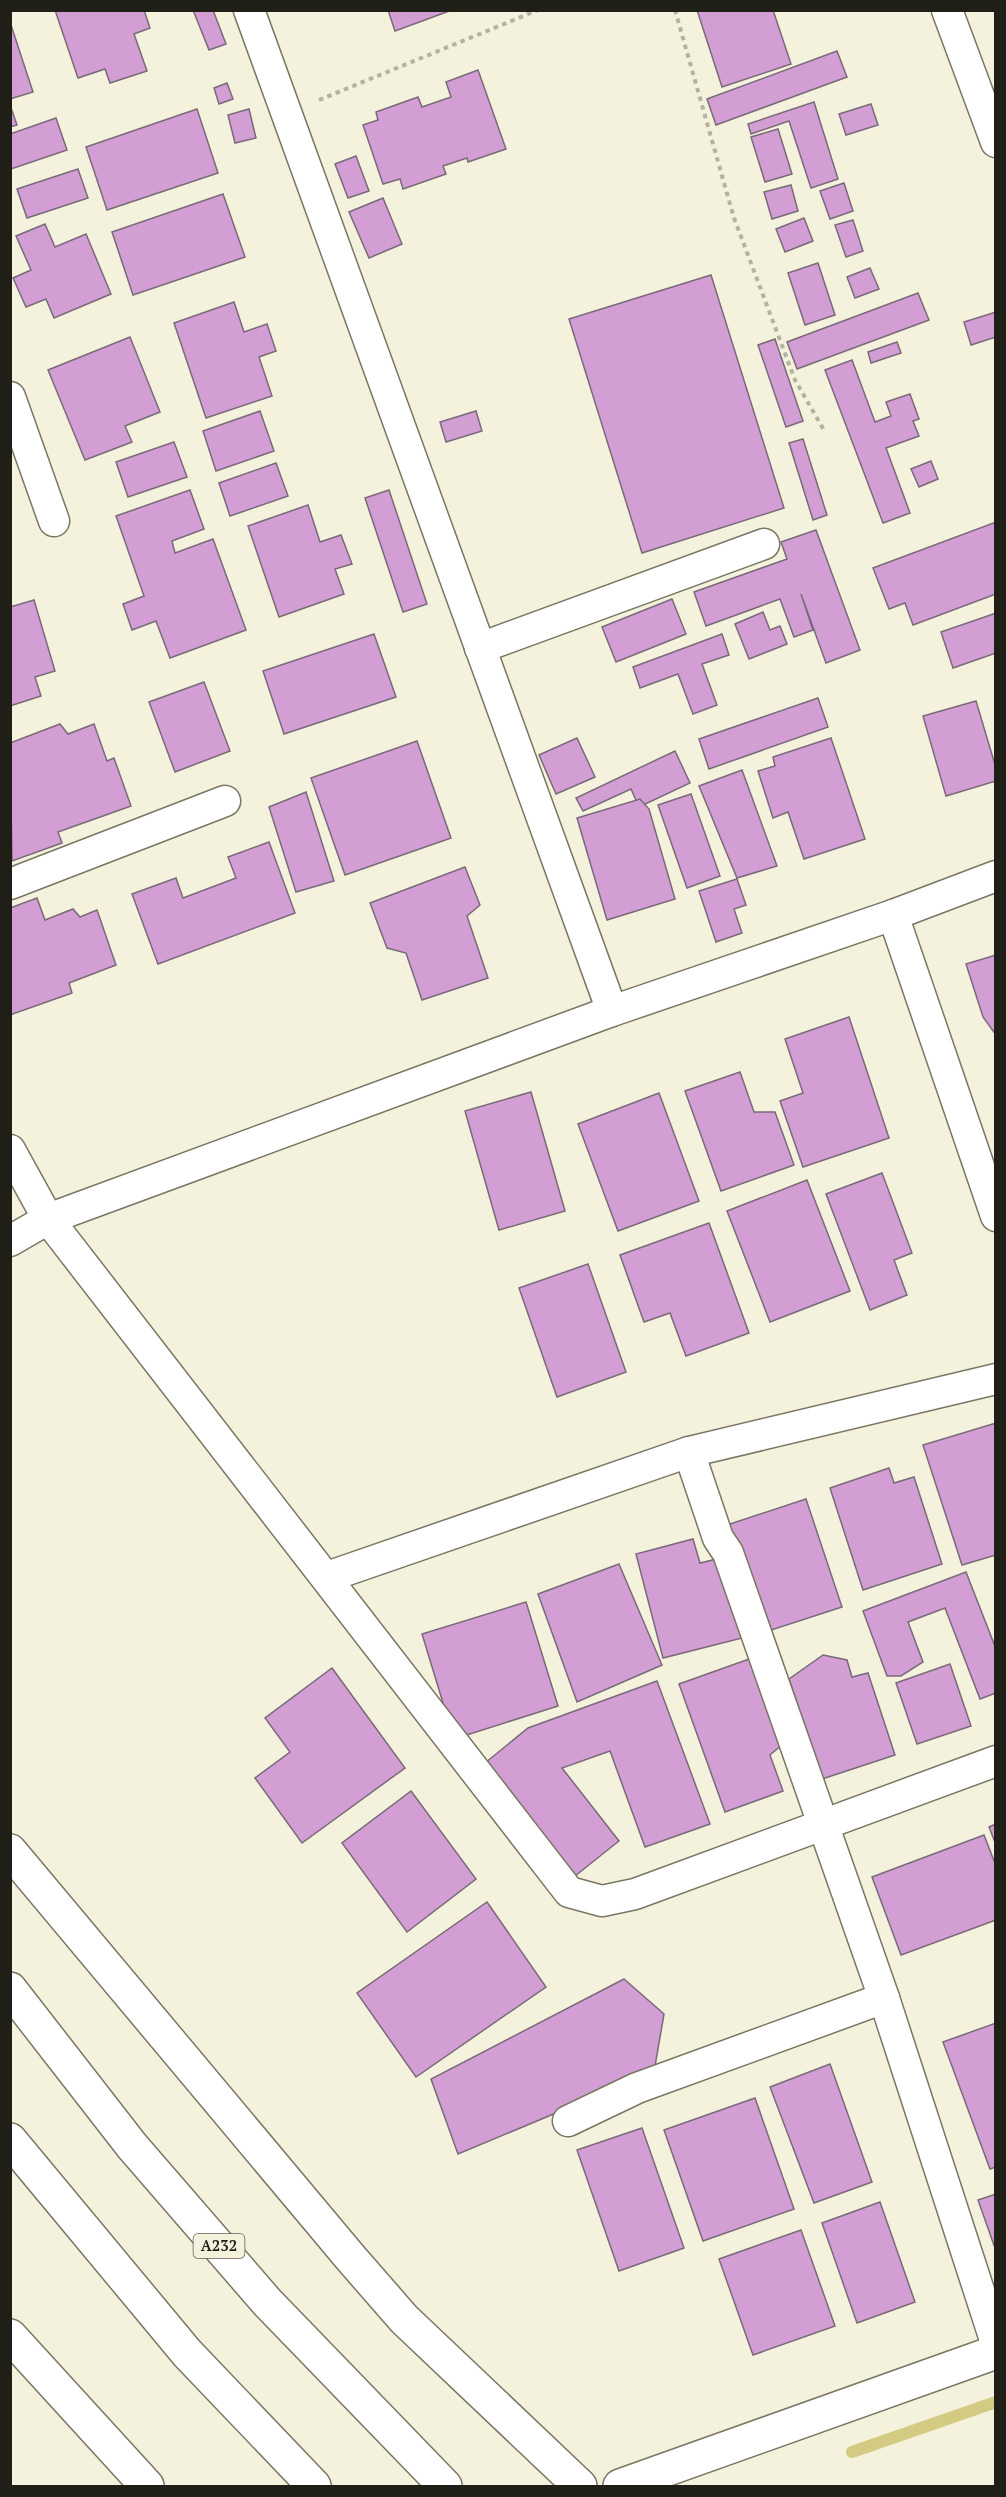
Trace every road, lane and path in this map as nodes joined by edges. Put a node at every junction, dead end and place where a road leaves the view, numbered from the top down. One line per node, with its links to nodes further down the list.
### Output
1 (249, 10): 5 (street)
2 (538, 10): 5 (path)
3 (675, 10): 8 (path)
4 (947, 10): 6 (street)
5 (286, 113): 11 (street)
6 (996, 142)
7 (10, 397): 9 (street)
8 (825, 432)
9 (54, 521)
10 (764, 544): 11 (street)
11 (480, 648): 16 (street)
12 (225, 801): 14 (street)
13 (996, 876): 15 (street)
14 (10, 884)
15 (893, 915): 16 (street); 18 (street)
16 (612, 1011): 19 (street)
17 (10, 1150): 19 (street)
18 (996, 1216)
19 (48, 1219): 20 (street); 23 (street)
20 (10, 1241)
21 (996, 1379): 22 (street)
22 (689, 1452): 23 (street); 25 (street)
23 (327, 1577): 25 (street)
24 (996, 1761): 25 (street)
25 (822, 1825): 28 (street)
26 (10, 1851): 37 (main road)
27 (10, 1989): 36 (main road, A232)
28 (884, 1998): 29 (street); 32 (street)
29 (568, 2121)
30 (10, 2140): 35 (main road)
31 (10, 2336): 34 (main road)
32 (996, 2343)
33 (996, 2352): 38 (main road)
34 (147, 2487)
35 (314, 2487)
36 (445, 2487)
37 (580, 2487)
38 (620, 2487)

